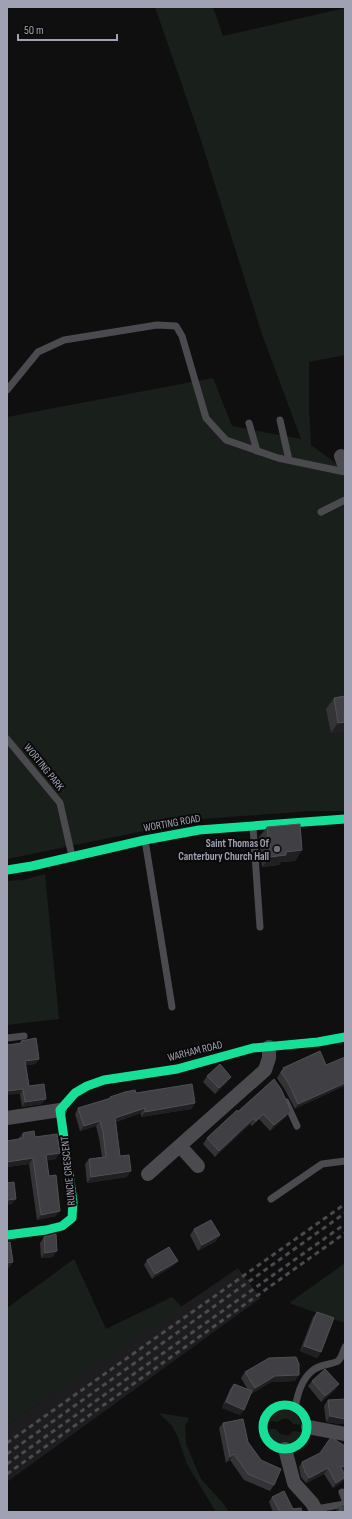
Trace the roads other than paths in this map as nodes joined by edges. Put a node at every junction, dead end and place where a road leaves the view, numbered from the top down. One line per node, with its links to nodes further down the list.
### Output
1 (7, 390): 4 (lane)
2 (280, 420): 5 (lane)
3 (248, 423): 4 (lane)
4 (257, 451): 5 (lane)
5 (289, 460): 6 (lane)
6 (345, 472)
7 (345, 500): 8 (lane)
8 (320, 512)
9 (7, 740): 13 (lane, WORTING PARK)
10 (345, 819): 11 (street, WORTING ROAD)
11 (252, 826): 12 (street, WORTING ROAD); 15 (lane)
12 (146, 840): 13 (street, WORTING ROAD); 16 (lane)
13 (72, 858): 14 (street, WORTING ROAD)
14 (7, 870)
15 (260, 927)
16 (172, 1007)
17 (24, 1036): 19 (lane)
18 (345, 1037): 20 (street, WARHAM ROAD)
19 (7, 1038)
20 (269, 1047): 22 (street, WARHAM ROAD); 25 (street)
21 (284, 1098): 24 (lane)
22 (60, 1110): 23 (street); 30 (street, RUNCIE CRESCENT)
23 (7, 1118)
24 (297, 1126)
25 (180, 1146): 27 (street); 28 (street)
26 (345, 1160): 29 (lane)
27 (198, 1166)
28 (148, 1174)
29 (271, 1199)
30 (7, 1235)
31 (345, 1347): 32 (lane)
32 (295, 1407): 33 (street); 35 (street)
33 (308, 1427): 34 (street); 35 (street)
34 (345, 1434)
35 (285, 1449): 39 (street)
36 (342, 1492): 37 (lane)
37 (345, 1500)
38 (345, 1504): 39 (lane)
39 (316, 1510)

